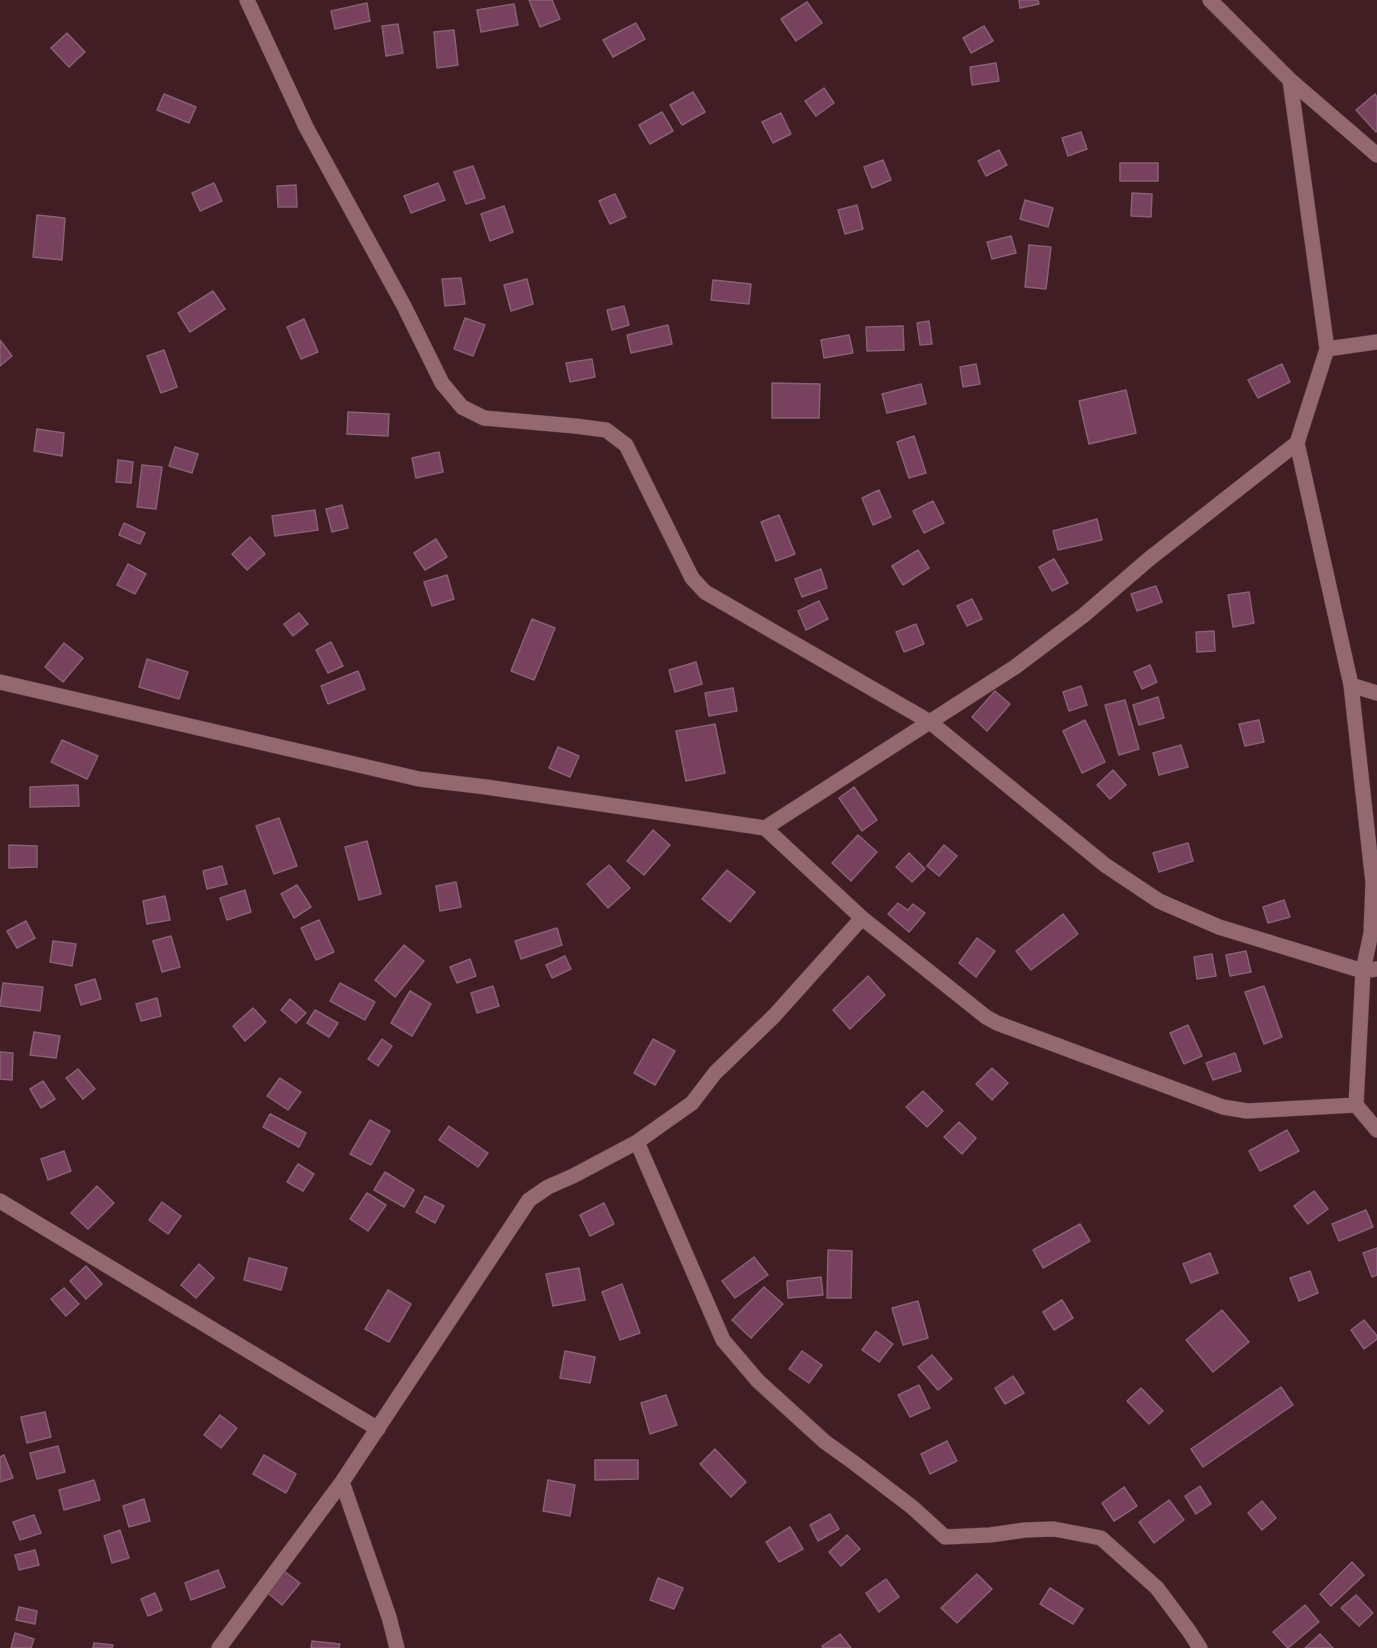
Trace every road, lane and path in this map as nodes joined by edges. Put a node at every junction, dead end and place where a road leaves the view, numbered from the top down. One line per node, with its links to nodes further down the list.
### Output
1 (247, 0): 11 (street)
2 (1210, 0): 3 (street)
3 (1290, 80): 4 (street); 6 (street)
4 (1377, 155)
5 (1377, 342): 6 (street)
6 (1327, 349): 7 (street)
7 (1297, 443): 9 (street); 11 (street)
8 (0, 682): 12 (street)
9 (1351, 685): 10 (street); 14 (street)
10 (1377, 693)
11 (930, 722): 12 (street); 14 (street)
12 (765, 828): 13 (street)
13 (862, 918): 15 (street); 17 (street)
14 (1370, 970): 15 (street)
15 (1356, 1106): 16 (street)
16 (1377, 1130)
17 (637, 1142): 19 (street); 23 (street)
18 (0, 1201): 19 (street)
19 (378, 1429): 20 (street)
20 (342, 1482): 21 (street); 22 (street)
21 (219, 1648)
22 (397, 1648)
23 (1200, 1648)

